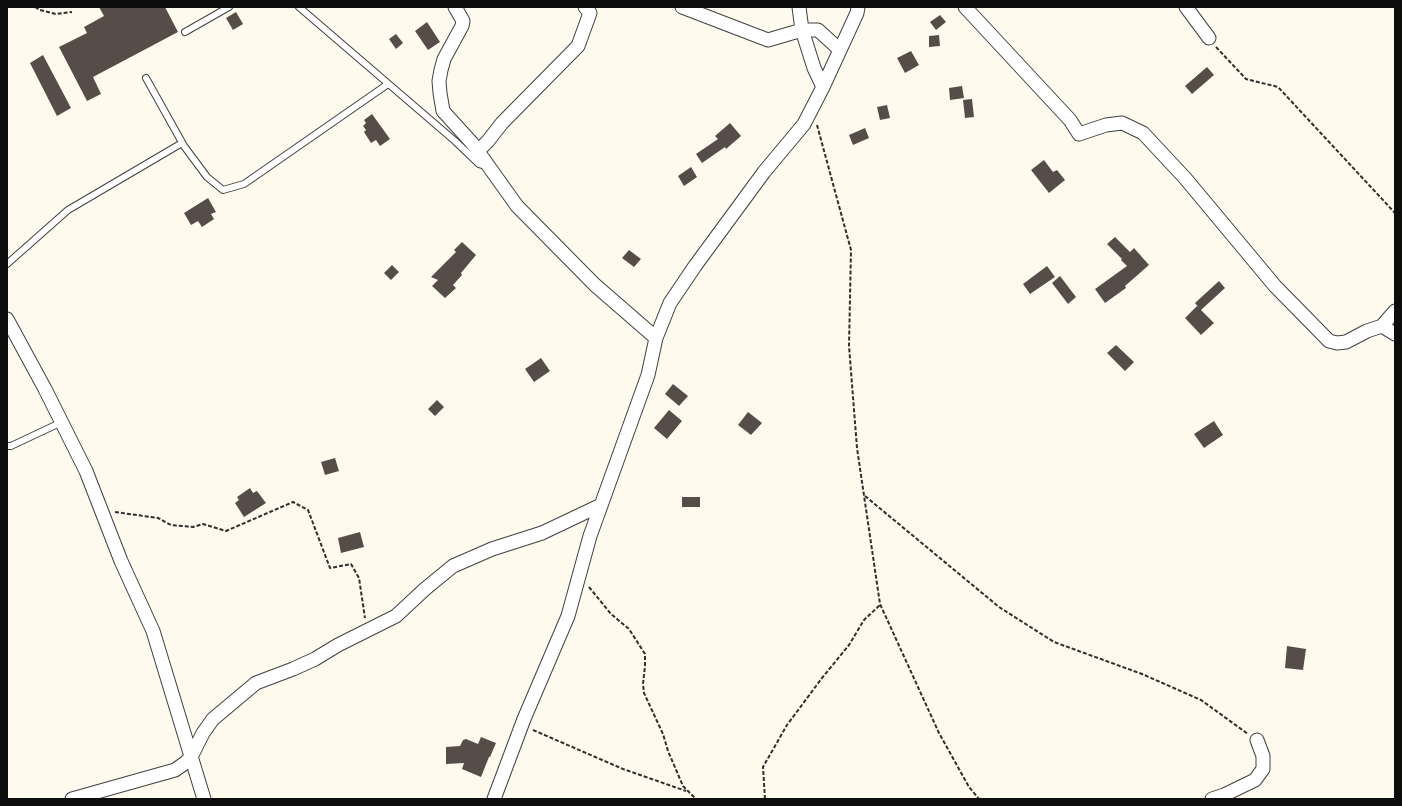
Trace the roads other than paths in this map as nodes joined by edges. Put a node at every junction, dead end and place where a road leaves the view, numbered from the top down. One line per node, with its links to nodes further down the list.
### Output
1 (229, 7): 11 (lane)
2 (299, 7): 15 (lane)
3 (455, 7): 18 (street)
4 (585, 7): 18 (street)
5 (682, 7): 10 (street)
6 (799, 7): 10 (street)
7 (858, 7): 13 (street)
8 (965, 7): 23 (street)
9 (1186, 7): 12 (street)
10 (802, 30): 13 (street); 16 (street)
11 (185, 32)
12 (1209, 38)
13 (840, 50): 16 (street)
14 (146, 78): 17 (lane)
15 (388, 84): 17 (lane); 19 (lane)
16 (823, 87): 25 (street)
17 (182, 143): 20 (lane)
18 (478, 151): 19 (street)
19 (488, 166): 25 (street)
20 (7, 264)
21 (1395, 310): 23 (street)
22 (7, 319): 26 (street)
23 (1382, 326): 24 (street)
24 (1395, 334)
25 (656, 338): 28 (street)
26 (62, 422): 27 (lane); 30 (street)
27 (7, 446)
28 (601, 505): 30 (street); 33 (street)
29 (1257, 740): 34 (street)
30 (191, 758): 31 (street); 32 (street)
31 (72, 799)
32 (204, 799)
33 (494, 799)
34 (1212, 799)

